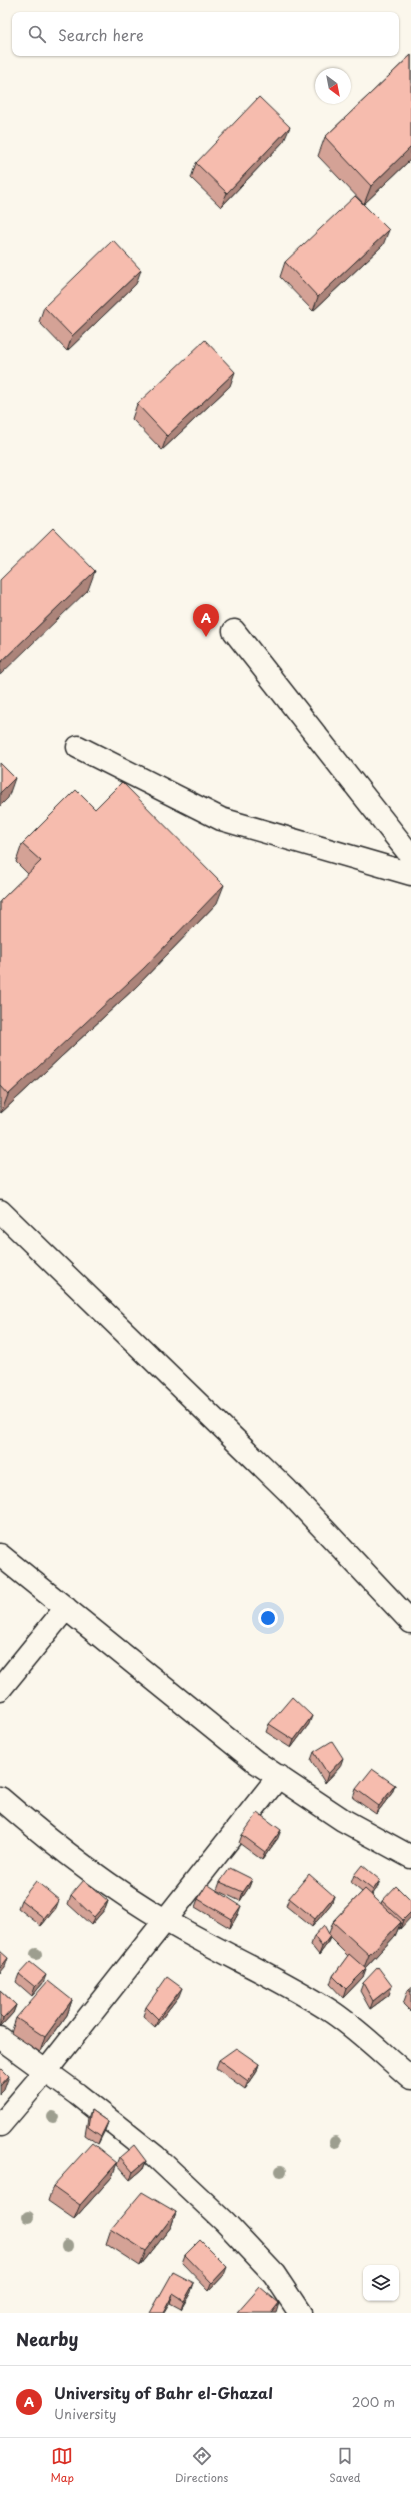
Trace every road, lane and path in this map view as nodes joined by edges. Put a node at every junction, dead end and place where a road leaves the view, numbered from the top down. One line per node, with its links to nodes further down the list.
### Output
1 (234, 631): 3 (street)
2 (78, 747): 4 (street)
3 (411, 856)
4 (411, 874)
5 (0, 1211): 8 (street)
6 (0, 1555): 7 (street)
7 (66, 1608): 9 (street); 10 (street)
8 (411, 1622)
9 (0, 1689)
10 (279, 1776): 12 (street); 13 (street)
11 (0, 1798): 13 (street)
12 (411, 1857)
13 (166, 1921): 15 (street); 16 (street)
14 (0, 2038): 15 (street)
15 (46, 2071): 17 (street); 18 (street)
16 (411, 2078)
17 (0, 2125)
18 (300, 2313)

